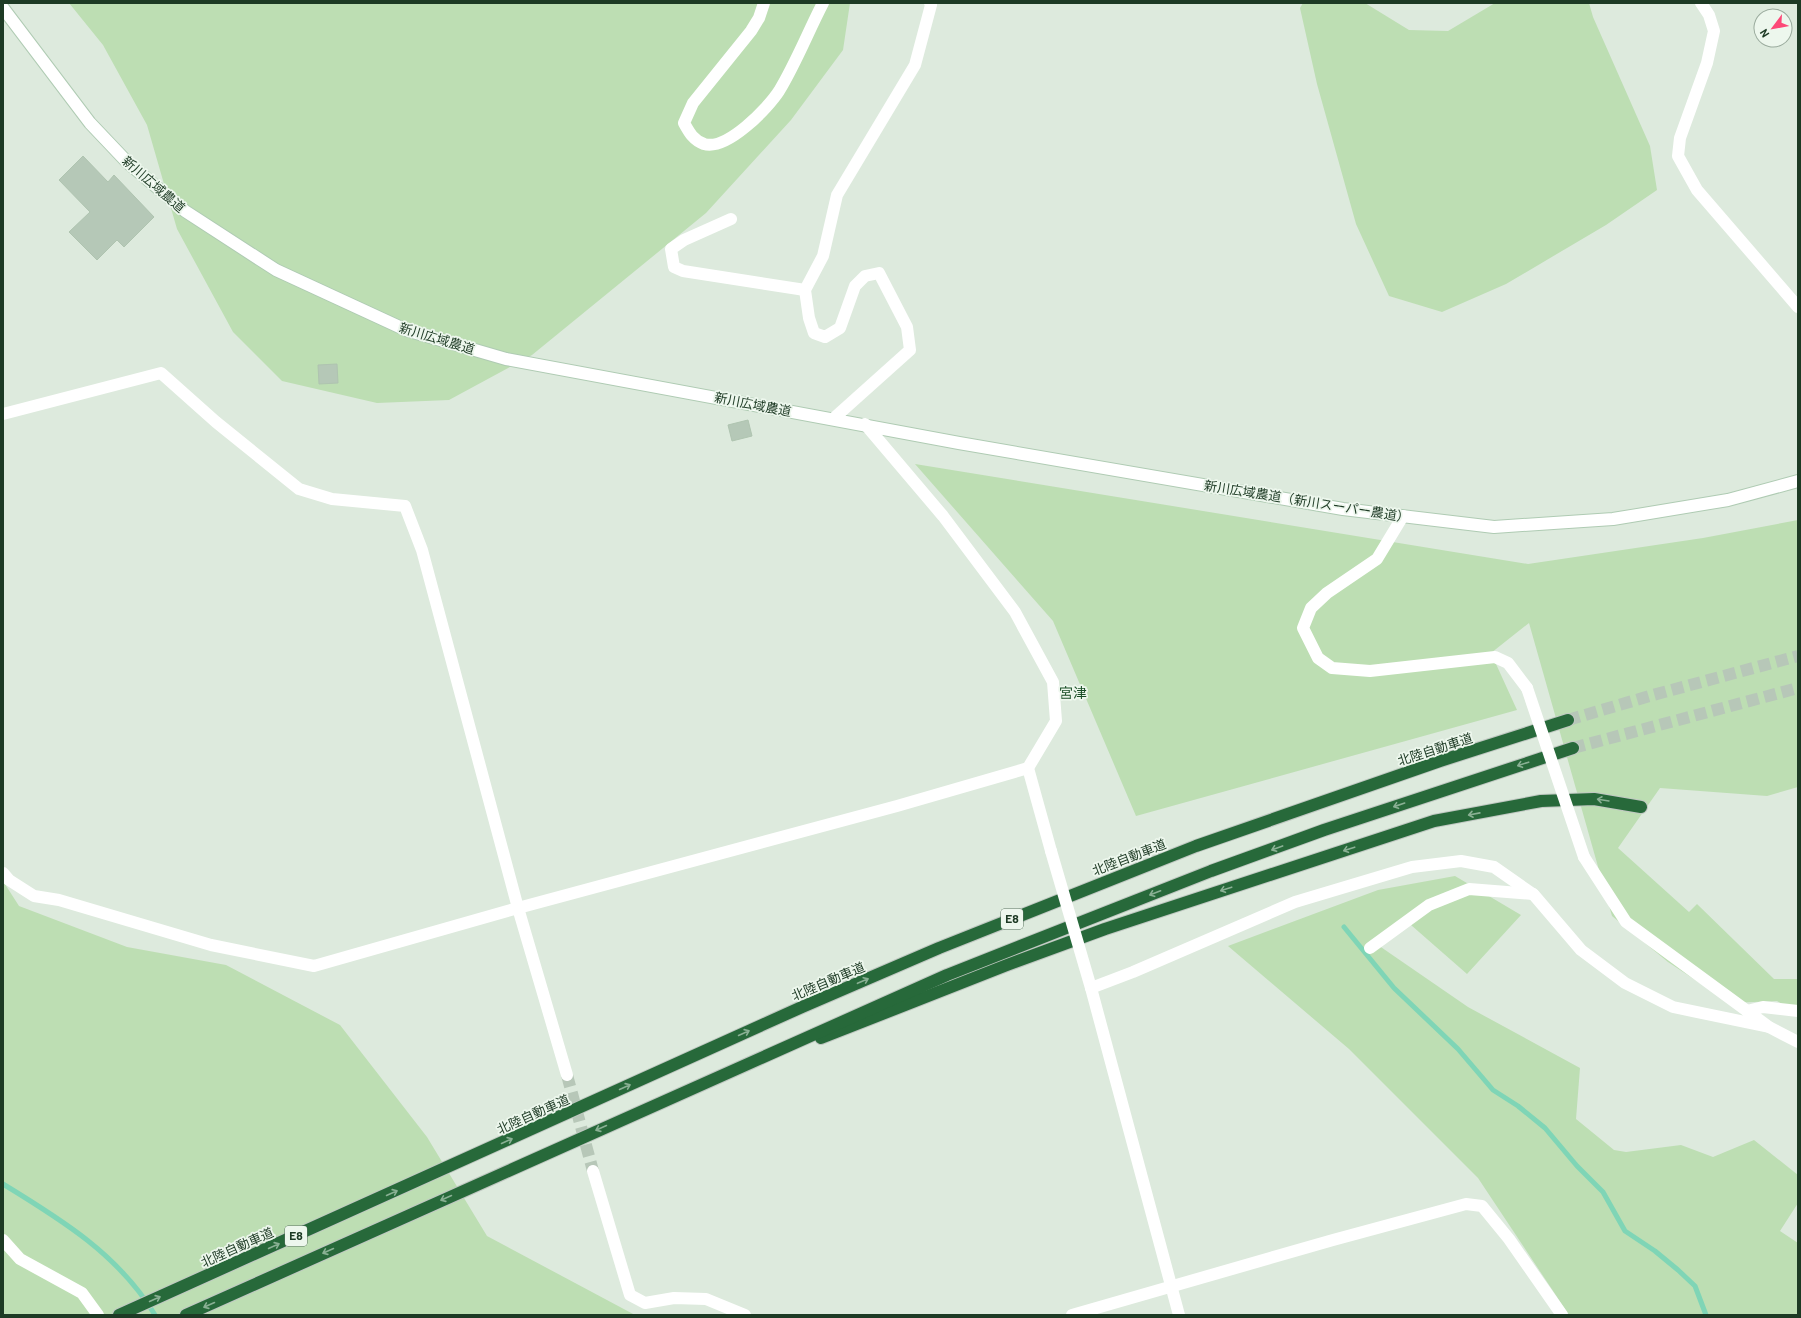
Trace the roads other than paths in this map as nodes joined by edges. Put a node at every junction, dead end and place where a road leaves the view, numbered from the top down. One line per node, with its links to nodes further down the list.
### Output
1 (764, 3): 2 (street)
2 (823, 3)
3 (930, 3): 7 (street)
4 (1701, 3): 8 (street)
5 (3, 8): 10 (street, 新川広域農道)
6 (731, 219): 7 (street)
7 (805, 290): 10 (street)
8 (1798, 307)
9 (3, 414): 21 (street)
10 (833, 419): 11 (street, 新川広域農道)
11 (866, 424): 12 (street, 新川広域農道); 17 (street)
12 (959, 443): 14 (street, 新川広域農道（新川スーパー農道）)
13 (1798, 481): 14 (street, 新川広域農道（新川スーパー農道）)
14 (1403, 516): 24 (street, bridge)
15 (1568, 720): 34 (highway, 北陸自動車道 / E8, one-way to 15)
16 (1573, 748): 29 (highway, E8, one-way to 29)
17 (1028, 768): 21 (street); 23 (street, bridge)
18 (1642, 807): 29 (highway, one-way to 29)
19 (3, 873): 21 (street)
20 (1534, 895): 22 (street); 23 (street); 26 (street)
21 (518, 908): 28 (street)
22 (1370, 948)
23 (1090, 988): 32 (street)
24 (1747, 1011): 25 (street); 26 (street)
25 (1798, 1011)
26 (1769, 1027): 27 (street)
27 (1798, 1042)
28 (567, 1075)
29 (662, 1101): 35 (highway, E8, one-way to 35)
30 (593, 1171): 36 (street)
31 (3, 1240): 33 (street)
32 (1171, 1287): 37 (street); 38 (street); 39 (street)
33 (98, 1315)
34 (119, 1315)
35 (186, 1315)
36 (745, 1315)
37 (1072, 1315)
38 (1179, 1315)
39 (1562, 1315)

